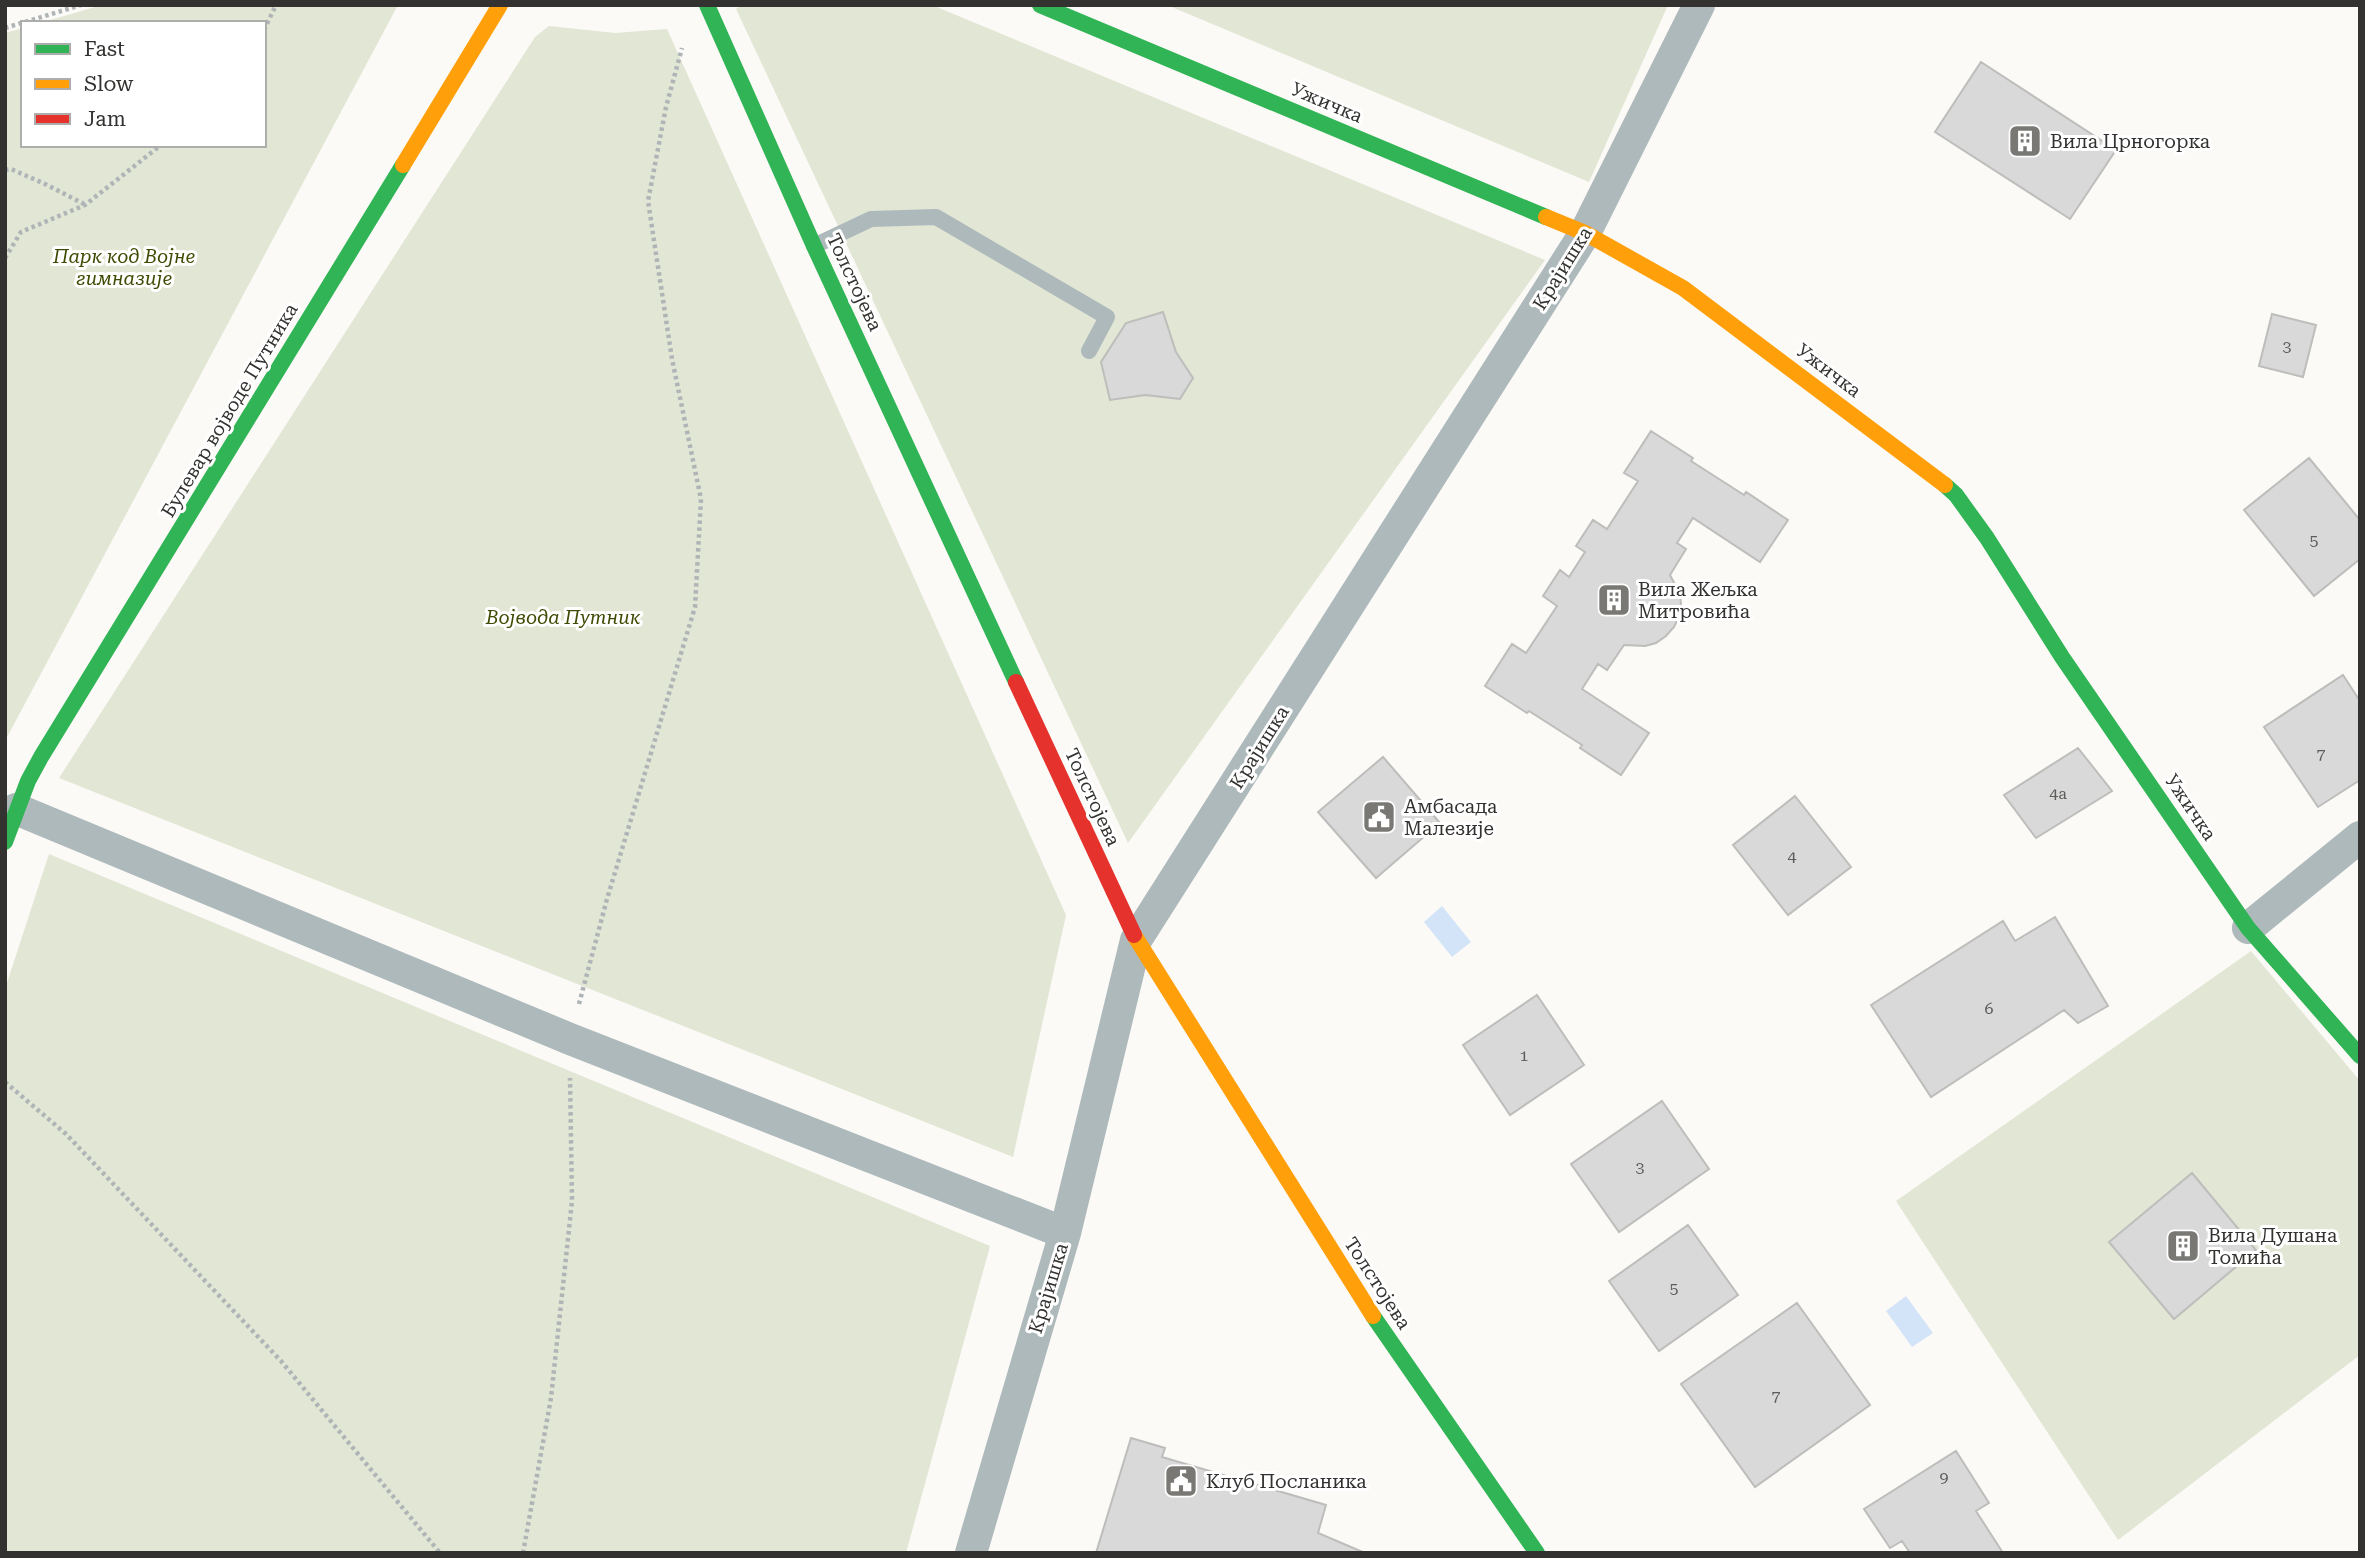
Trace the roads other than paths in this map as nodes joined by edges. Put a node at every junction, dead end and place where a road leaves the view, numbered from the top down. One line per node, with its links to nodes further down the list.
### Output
1 (500, 5): 8 (street, Булевар војводе Путника)
2 (707, 5): 6 (street, Толстојева)
3 (1040, 5): 5 (street, Ужичка)
4 (1699, 5): 5 (street, Крајишка)
5 (1585, 233): 11 (street, Ужичка); 12 (street, Крајишка)
6 (814, 246): 7 (lane); 12 (street, Толстојева)
7 (1089, 351)
8 (16, 809): 10 (street, Булевар војводе Путника); 14 (street)
9 (2360, 837): 11 (street)
10 (5, 842)
11 (2248, 928): 13 (street, Ужичка)
12 (1136, 940): 14 (street, Крајишка); 16 (street, Толстојева)
13 (2360, 1056)
14 (1065, 1233): 15 (street, Крајишка)
15 (971, 1553)
16 (1537, 1553)

